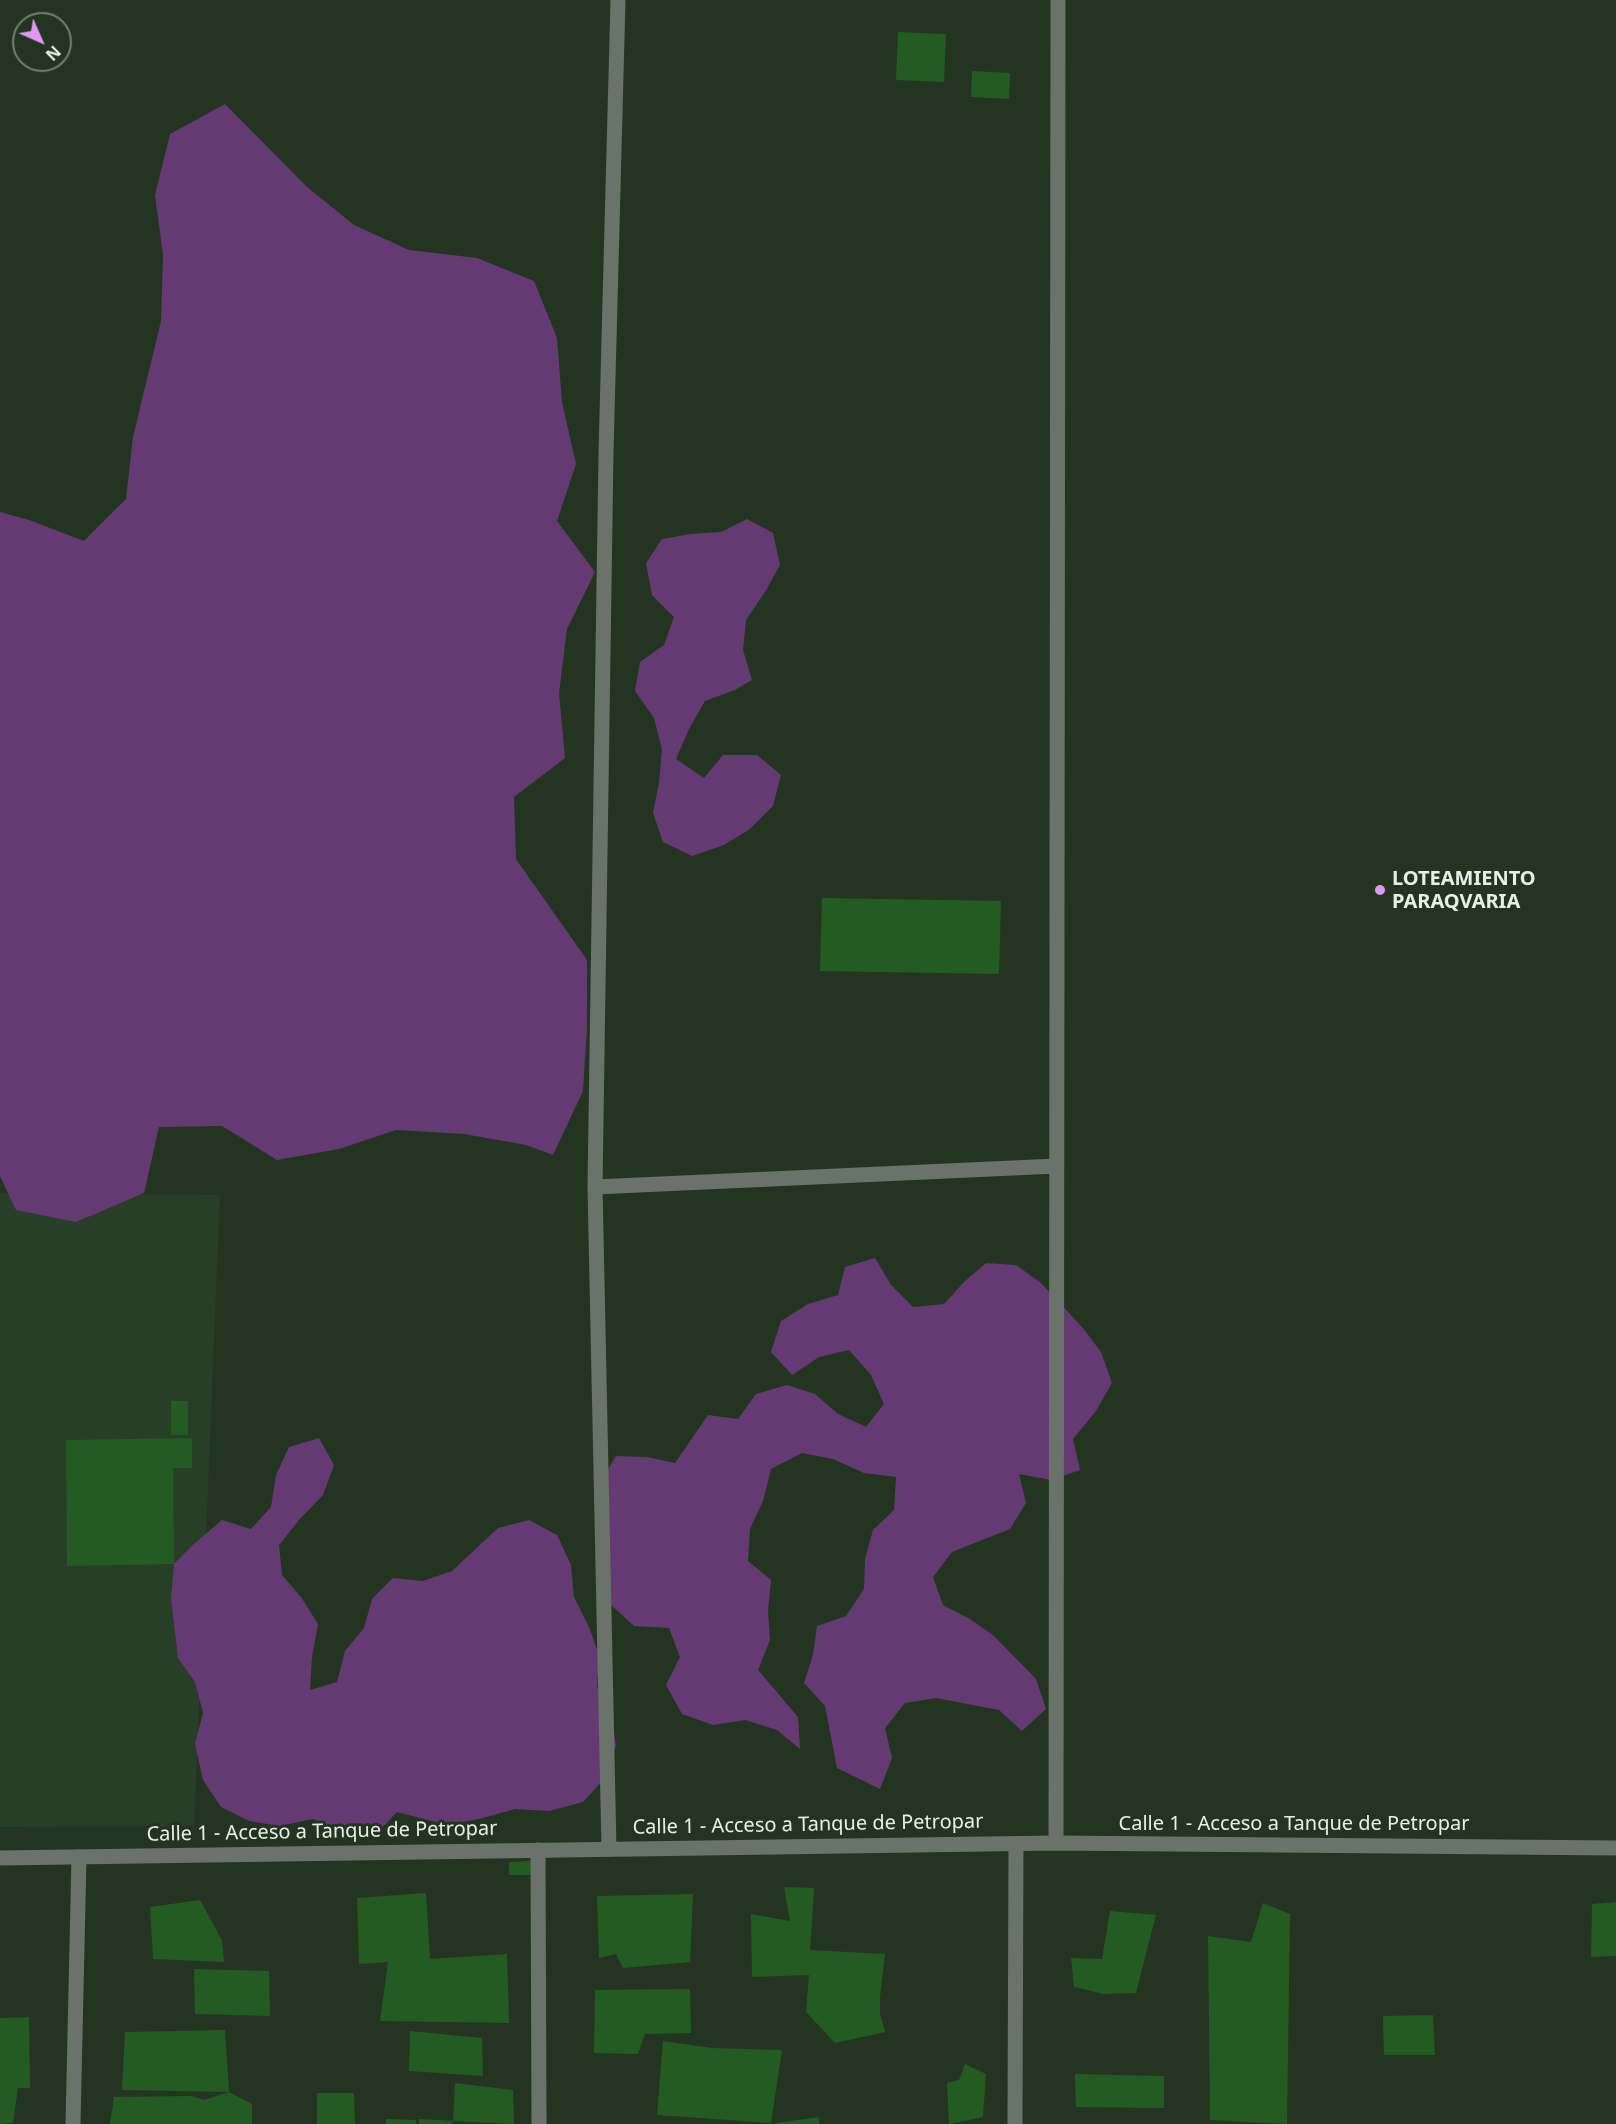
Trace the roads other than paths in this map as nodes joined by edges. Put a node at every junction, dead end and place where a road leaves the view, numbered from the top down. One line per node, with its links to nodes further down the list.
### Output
1 (618, 0): 4 (street)
2 (1058, 0): 3 (street)
3 (1057, 1166): 4 (street); 5 (street)
4 (596, 1187): 8 (street)
5 (1056, 1843): 6 (street, Calle 1 - Acceso a Tanque de Petropar); 7 (street, Calle 1 - Acceso a Tanque de Petropar)
6 (1017, 1844): 8 (street, Calle 1 - Acceso a Tanque de Petropar); 14 (street)
7 (1616, 1848)
8 (609, 1849): 9 (street, Calle 1 - Acceso a Tanque de Petropar)
9 (538, 1850): 10 (street, Calle 1 - Acceso a Tanque de Petropar); 13 (street)
10 (79, 1857): 11 (street, Calle 1 - Acceso a Tanque de Petropar); 12 (street)
11 (0, 1858)
12 (73, 2124)
13 (539, 2124)
14 (1015, 2124)

